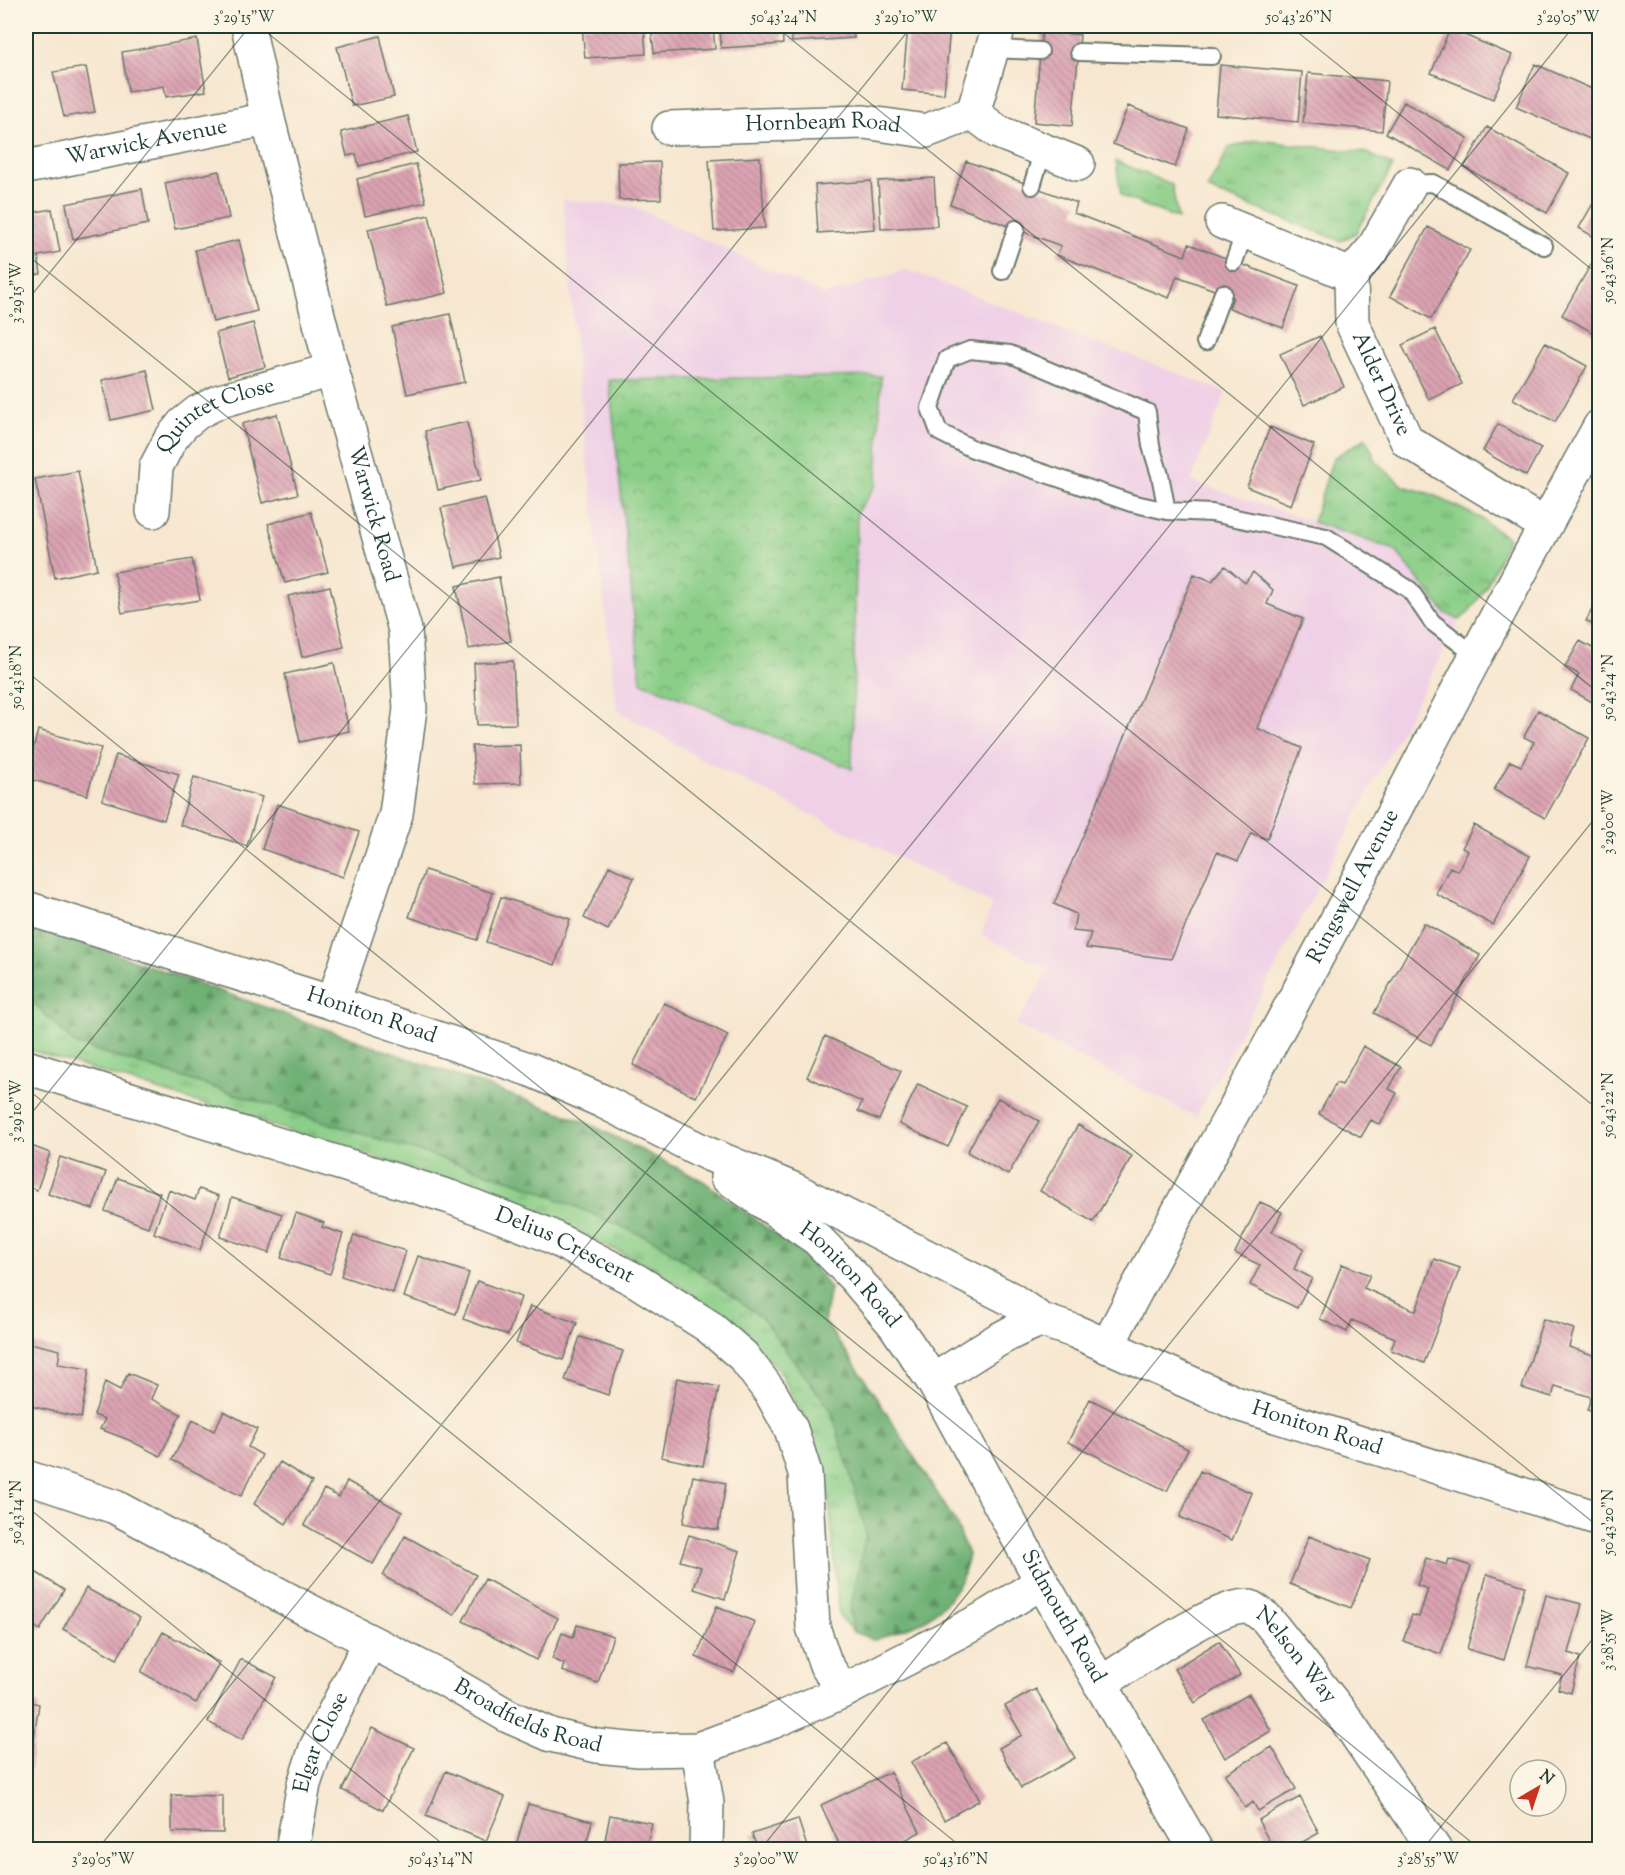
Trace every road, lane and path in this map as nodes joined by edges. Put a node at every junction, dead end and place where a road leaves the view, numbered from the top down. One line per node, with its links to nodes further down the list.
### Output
1 (248, 26): 7 (street, Warwick Road)
2 (996, 37): 3 (lane); 6 (street)
3 (1040, 51)
4 (1079, 52): 5 (lane)
5 (1212, 56)
6 (973, 113): 8 (street, Hornbeam Road); 9 (street)
7 (268, 119): 11 (street, Warwick Avenue); 22 (street, Warwick Road)
8 (669, 128)
9 (1043, 150): 10 (street); 13 (lane)
10 (1078, 164)
11 (26, 167)
12 (1410, 184): 16 (lane); 19 (street)
13 (1032, 186)
14 (1234, 226): 17 (lane); 19 (street)
15 (1016, 229): 18 (lane)
16 (1544, 246)
17 (1234, 262)
18 (1002, 271)
19 (1350, 275): 26 (street, Alder Drive)
20 (1223, 294): 21 (lane)
21 (1206, 342)
22 (332, 370): 24 (street, Quintet Close); 29 (street, Warwick Road)
23 (1599, 426): 26 (street, Ringswell Avenue)
24 (153, 511)
25 (1167, 511): 25 (lane); 27 (lane)
26 (1545, 525): 27 (street, Ringswell Avenue)
27 (1475, 655): 33 (street, Ringswell Avenue)
28 (26, 908): 29 (street, Honiton Road)
29 (333, 1003): 31 (street, Honiton Road)
30 (26, 1067): 40 (street, Delius Crescent)
31 (706, 1153): 32 (street, Honiton Road); 34 (street, Honiton Road)
32 (1041, 1320): 33 (street, Honiton Road); 34 (street)
33 (1108, 1347): 36 (street, Honiton Road)
34 (933, 1381): 37 (street, Sidmouth Road)
35 (26, 1477): 38 (street, Broadfields Road)
36 (1599, 1519)
37 (1042, 1582): 39 (street, Sidmouth Road); 40 (street, Broadfields Road)
38 (370, 1642): 41 (street, Broadfields Road); 42 (street, Elgar Close)
39 (1100, 1684): 44 (street, Sidmouth Road); 45 (street, Nelson Way)
40 (844, 1691): 41 (street, Broadfields Road)
41 (698, 1749): 43 (street)
42 (292, 1850)
43 (706, 1850)
44 (1196, 1850)
45 (1435, 1850)

